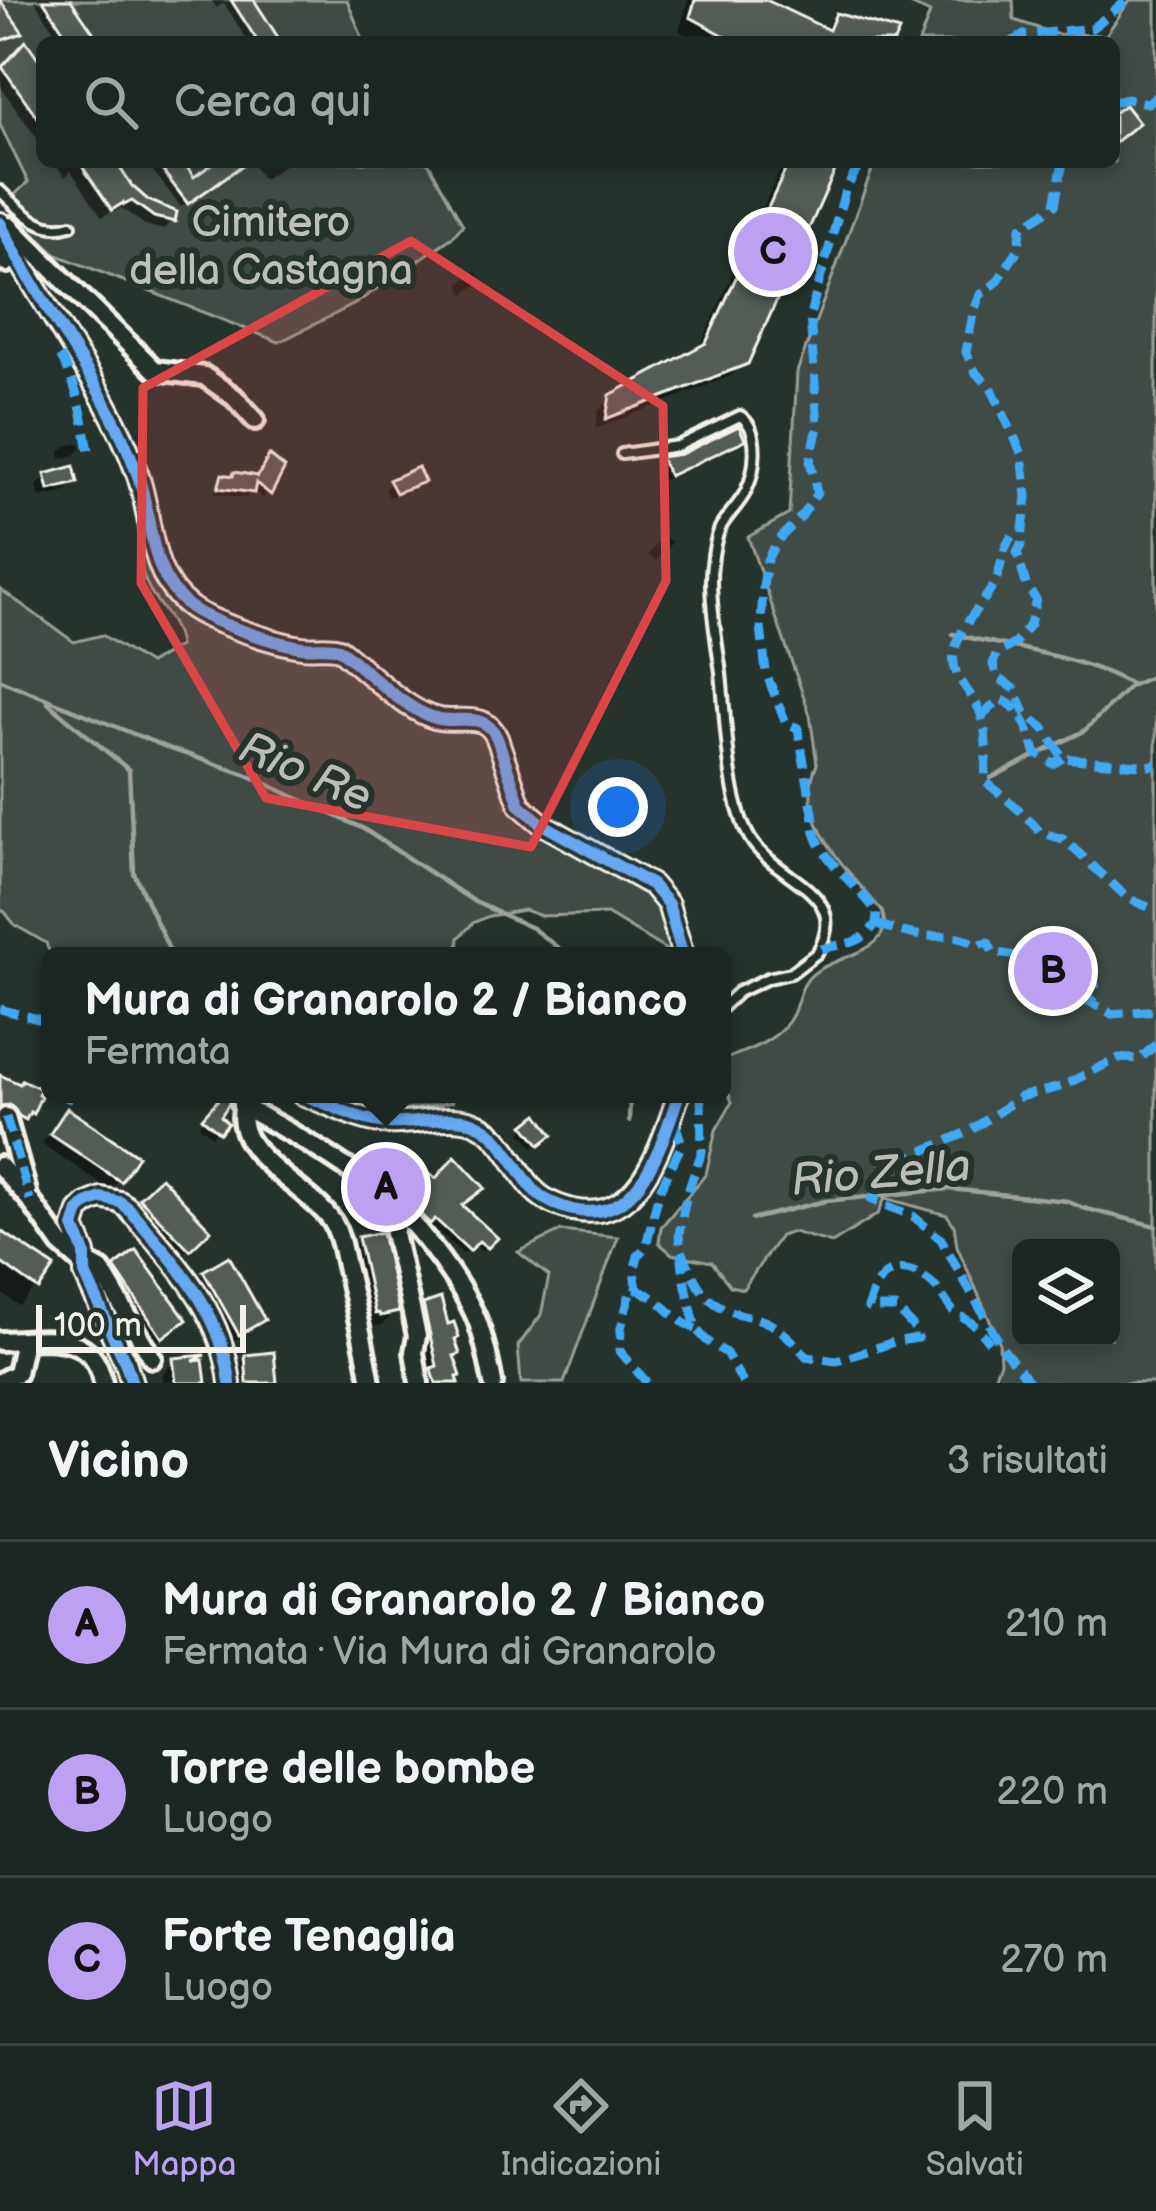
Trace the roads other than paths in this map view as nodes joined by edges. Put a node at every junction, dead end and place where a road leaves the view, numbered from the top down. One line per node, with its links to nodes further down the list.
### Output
1 (0, 191): 3 (lane)
2 (0, 220): 4 (street); 6 (street)
3 (71, 225)
4 (255, 421)
5 (622, 454): 7 (lane)
6 (680, 947)
7 (731, 999)
8 (245, 1103): 26 (street)
9 (250, 1103): 16 (street)
10 (327, 1103): 11 (street)
11 (676, 1103)
12 (6, 1118): 15 (street)
13 (0, 1152): 14 (street)
14 (4, 1171): 15 (street)
15 (30, 1200): 17 (street)
16 (400, 1211): 18 (street); 29 (street)
17 (87, 1267): 21 (street); 24 (street); 25 (street)
18 (417, 1336): 27 (street); 28 (street)
19 (25, 1340): 20 (street); 22 (street); 23 (street)
20 (0, 1341)
21 (152, 1358)
22 (0, 1382)
23 (103, 1383)
24 (132, 1383)
25 (230, 1383)
26 (371, 1383)
27 (419, 1383)
28 (428, 1383)
29 (493, 1383)

